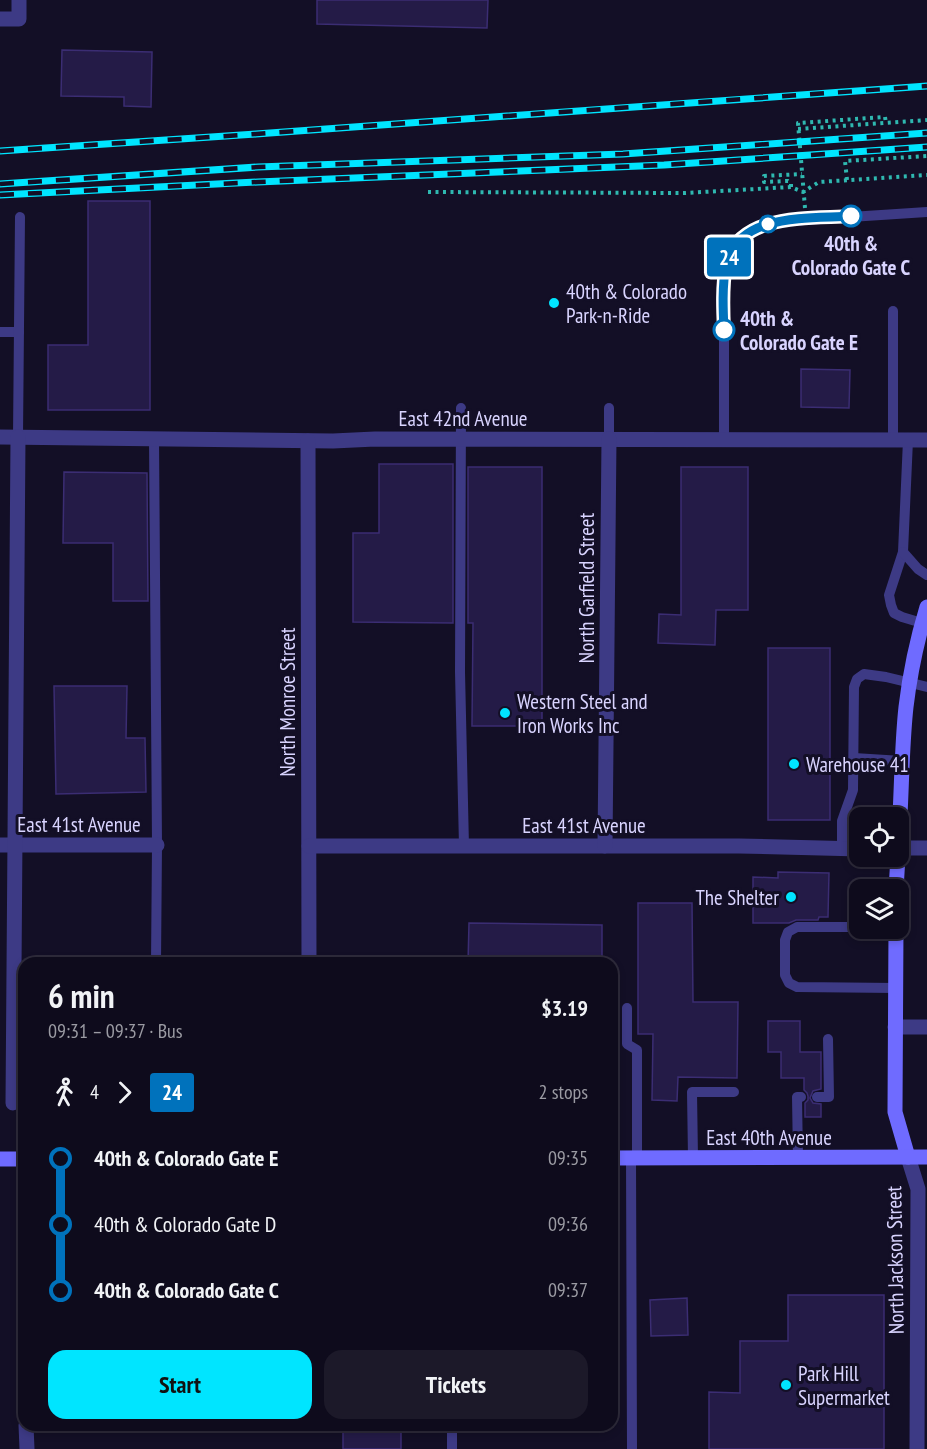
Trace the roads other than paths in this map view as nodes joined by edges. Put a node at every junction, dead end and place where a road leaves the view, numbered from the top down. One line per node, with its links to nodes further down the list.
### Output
1 (19, 0): 2 (street)
2 (0, 19)
3 (927, 212): 15 (lane)
4 (20, 217): 7 (lane)
5 (893, 311): 16 (lane)
6 (0, 332): 7 (lane)
7 (19, 332): 11 (lane)
8 (461, 408): 13 (lane)
9 (609, 408): 14 (lane)
10 (0, 437): 11 (street, East 42nd Avenue)
11 (18, 437): 12 (street, East 42nd Avenue); 28 (street)
12 (154, 438): 18 (street, East 42nd Avenue); 29 (lane)
13 (462, 439): 14 (street, East 42nd Avenue); 18 (street, East 42nd Avenue); 31 (lane)
14 (609, 439): 15 (street, East 42nd Avenue); 32 (street, North Garfield Street)
15 (724, 439): 16 (street, East 42nd Avenue)
16 (901, 440): 17 (street, East 42nd Avenue); 19 (lane)
17 (927, 440)
18 (308, 441): 30 (street, North Monroe Street)
19 (903, 552): 20 (lane); 22 (lane)
20 (927, 574)
21 (927, 607): 22 (street)
22 (922, 623): 23 (street)
23 (909, 682): 24 (lane); 25 (lane); 26 (street)
24 (927, 687)
25 (854, 758): 26 (lane); 35 (lane)
26 (902, 761): 27 (street)
27 (900, 807)
28 (7, 845): 29 (street, East 41st Avenue); 49 (street)
29 (158, 845): 39 (lane)
30 (309, 846): 31 (street, East 41st Avenue); 40 (street, North Monroe Street)
31 (465, 846): 32 (street, East 41st Avenue)
32 (605, 846): 35 (street, East 41st Avenue)
33 (909, 847): 34 (street)
34 (927, 848)
35 (842, 849): 36 (street, East 41st Avenue)
36 (849, 849)
37 (849, 927): 41 (lane)
38 (896, 939): 41 (street, North Jackson Street)
39 (156, 957)
40 (309, 957)
41 (896, 988): 43 (street, North Jackson Street)
42 (627, 1008): 53 (lane)
43 (895, 1027): 44 (street); 50 (street, North Jackson Street)
44 (927, 1027)
45 (828, 1039): 48 (lane)
46 (734, 1092): 54 (lane)
47 (801, 1097): 55 (lane)
48 (817, 1097)
49 (13, 1103)
50 (908, 1157): 51 (street, East 40th Avenue); 55 (street, East 40th Avenue); 63 (street, North Jackson Street)
51 (927, 1157)
52 (618, 1158): 53 (street, East 40th Avenue)
53 (634, 1158): 54 (street, East 40th Avenue); 62 (lane)
54 (693, 1158): 55 (street, East 40th Avenue)
55 (798, 1158)
56 (0, 1159): 57 (street)
57 (18, 1159)
58 (26, 1431): 60 (street)
59 (452, 1431): 61 (lane)
60 (27, 1449)
61 (452, 1449)
62 (632, 1449)
63 (917, 1449)

